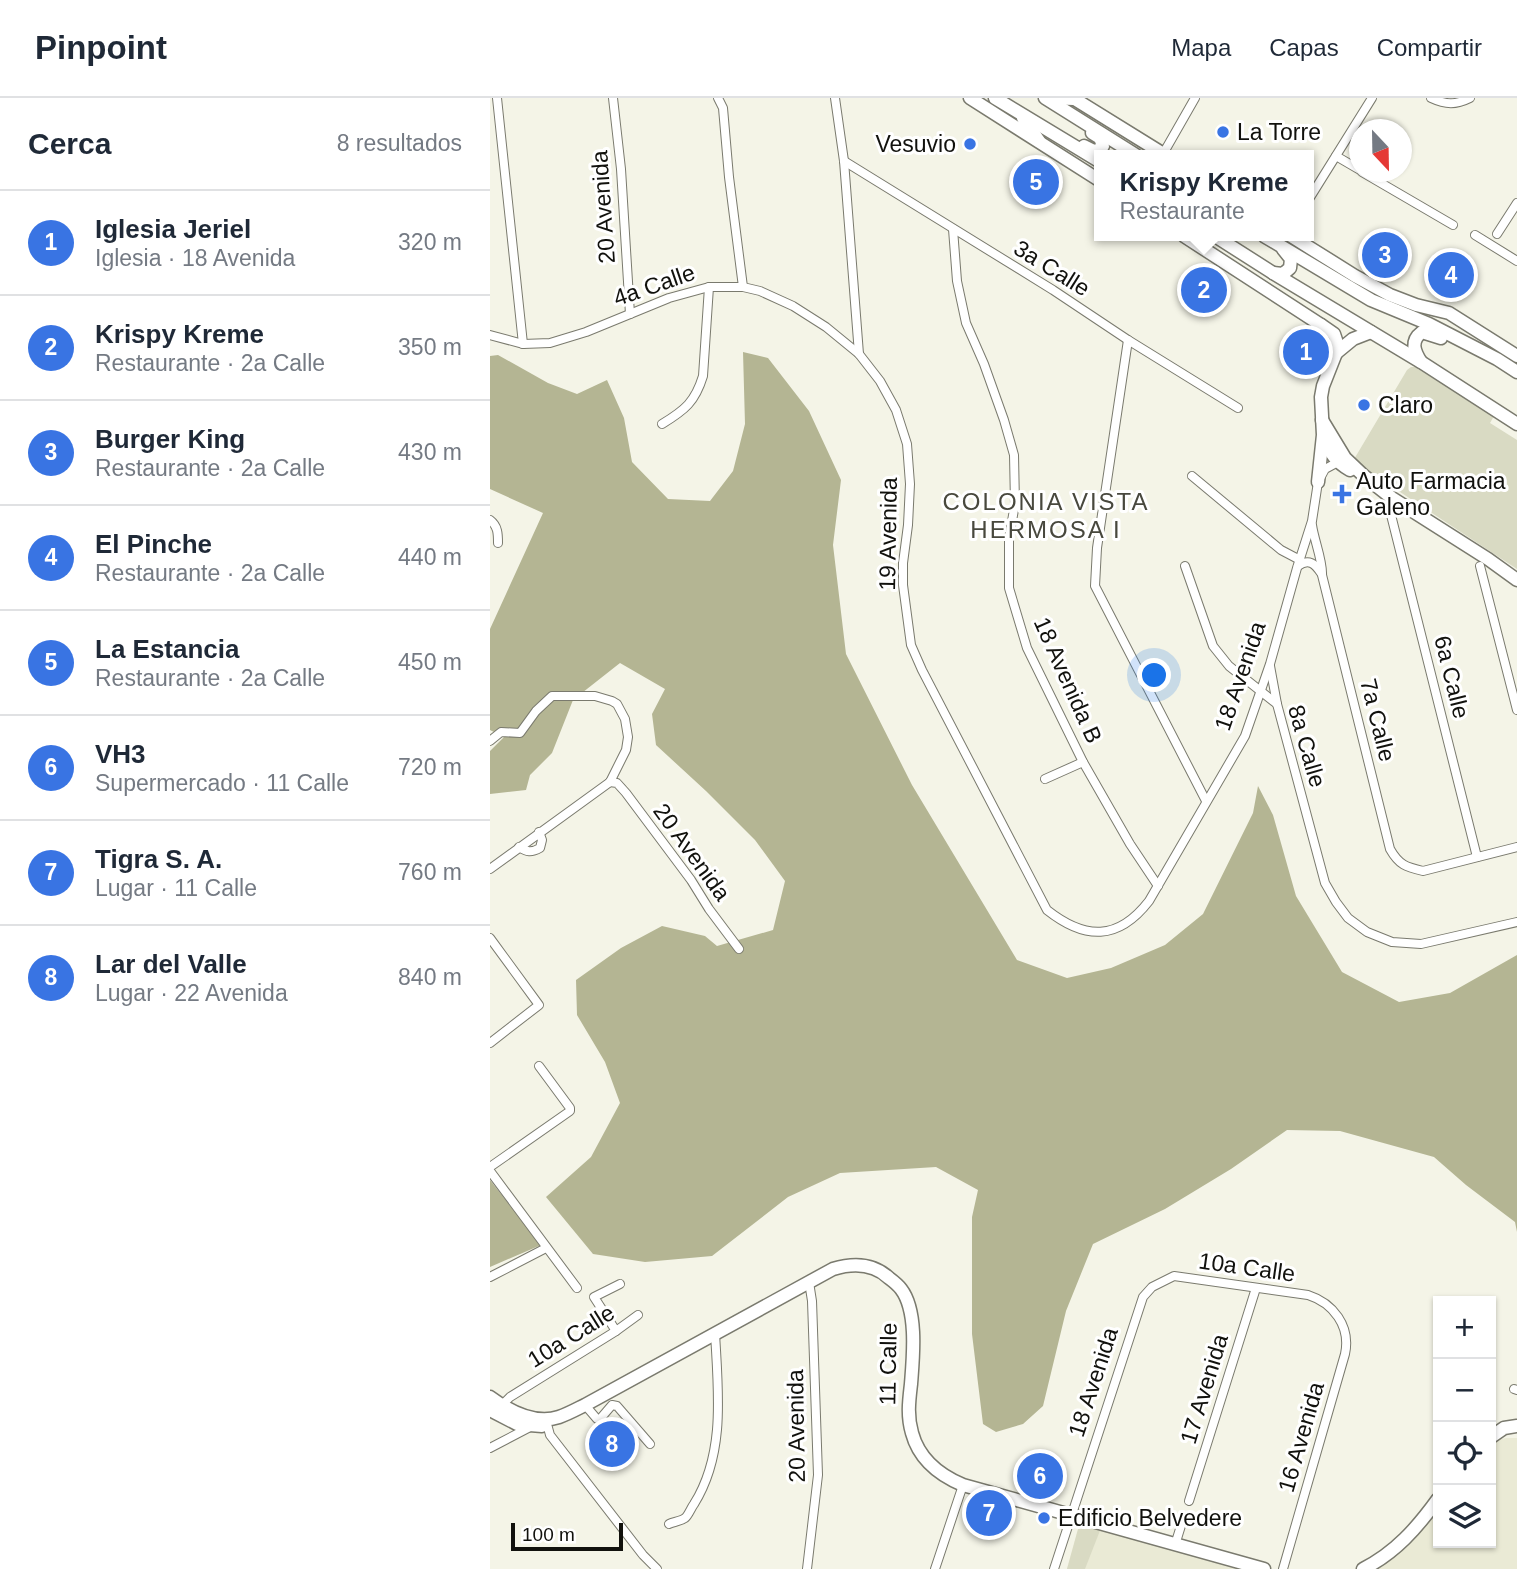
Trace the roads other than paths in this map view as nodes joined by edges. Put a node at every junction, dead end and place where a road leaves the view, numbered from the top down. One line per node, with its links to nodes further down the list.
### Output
1 (497, 98): 46 (street)
2 (613, 98): 41 (street, 20 Avenida)
3 (718, 98): 40 (street)
4 (835, 98): 22 (street)
5 (970, 98): 16 (street)
6 (995, 98): 13 (street)
7 (1047, 98): 12 (street); 14 (street)
8 (1195, 98): 19 (street)
9 (1372, 98): 20 (street)
10 (1431, 98): 11 (street)
11 (1470, 98)
12 (1073, 99): 18 (street)
13 (1021, 114): 15 (street); 16 (street)
14 (1081, 120): 15 (street); 17 (street)
15 (1046, 129): 21 (street)
16 (1039, 141): 24 (street)
17 (1128, 150)
18 (1156, 150)
19 (1167, 150)
20 (1336, 156): 23 (street); 26 (street)
21 (1094, 158)
22 (844, 161): 29 (street, 3a Calle); 48 (street)
23 (1349, 164)
24 (1094, 177)
25 (1380, 182): 28 (street)
26 (1314, 191)
27 (1517, 203): 31 (street)
28 (1453, 225)
29 (953, 229): 45 (street, 3a Calle); 76 (street, 18 Avenida B)
30 (1475, 234): 37 (street)
31 (1497, 234)
32 (1192, 241): 42 (street)
33 (1223, 241): 38 (street)
34 (1272, 241): 36 (street)
35 (1300, 241): 49 (street)
36 (1281, 246): 38 (street); 50 (street)
37 (1517, 261)
38 (1273, 273): 43 (street)
39 (709, 287): 40 (street, 4a Calle); 41 (street, 4a Calle); 55 (street)
40 (743, 287): 48 (street, 4a Calle)
41 (630, 314): 46 (street, 4a Calle)
42 (1321, 325): 43 (street); 47 (street)
43 (1369, 331): 47 (street); 51 (street)
44 (490, 335): 46 (street, 4a Calle)
45 (1128, 340): 53 (street, 3a Calle); 79 (street)
46 (523, 344)
47 (1336, 353): 54 (street)
48 (859, 354): 85 (street, 19 Avenida)
49 (1517, 356)
50 (1497, 359): 51 (street); 52 (street)
51 (1421, 362): 56 (street)
52 (1517, 372)
53 (1238, 408)
54 (1322, 421): 57 (street); 59 (street)
55 (662, 424)
56 (1517, 424)
57 (1323, 435): 58 (street); 61 (street)
58 (1338, 462): 59 (street); 61 (street)
59 (1359, 472): 70 (street)
60 (1192, 476): 66 (street)
61 (1318, 482): 64 (street, 18 Avenida)
62 (1389, 507): 81 (street, 6a Calle)
63 (490, 520): 65 (street)
64 (1312, 521): 66 (street, 18 Avenida); 69 (street, 7a Calle)
65 (498, 543)
66 (1298, 564): 69 (street); 71 (street, 18 Avenida)
67 (1185, 566): 72 (street, 8a Calle)
68 (1480, 566): 74 (street)
69 (1322, 575): 81 (street, 7a Calle)
70 (1517, 580)
71 (1270, 664): 72 (street, 18 Avenida); 73 (street)
72 (1261, 691): 73 (street, 8a Calle); 79 (street, 18 Avenida)
73 (1278, 704): 84 (street, 8a Calle)
74 (1517, 710)
75 (490, 741): 78 (street)
76 (1083, 762): 77 (street); 83 (street, 18 Avenida B)
77 (1045, 779)
78 (610, 782): 82 (street); 87 (street, 20 Avenida)
79 (1206, 801): 83 (street, 18 Avenida)
80 (1517, 847): 81 (street)
81 (1477, 857)
82 (490, 869)
83 (1158, 886): 85 (street, 18 Avenida)
84 (1517, 922)
85 (1082, 931)
86 (490, 938): 88 (street)
87 (739, 949)
88 (490, 1043)
89 (539, 1066): 90 (street)
90 (490, 1169): 91 (street)
91 (546, 1248): 92 (street); 95 (street)
92 (490, 1277)
93 (809, 1282): 101 (street, 11 Calle); 113 (street, 11 Calle); 121 (street, 20 Avenida)
94 (620, 1284): 100 (street)
95 (577, 1288)
96 (1256, 1288): 97 (street, 10a Calle); 99 (street, 10a Calle); 114 (street, 17 Avenida)
97 (1149, 1290): 116 (street, 18 Avenida)
98 (638, 1315): 100 (street, 10a Calle)
99 (1337, 1315): 125 (street, 16 Avenida)
100 (616, 1331): 104 (street, 10a Calle)
101 (715, 1333): 103 (street, 11 Calle); 118 (street)
102 (490, 1397): 104 (street)
103 (585, 1405): 107 (street, 11 Calle); 111 (street)
104 (504, 1407): 106 (street); 107 (street)
105 (490, 1410): 106 (street)
106 (507, 1420): 108 (street)
107 (549, 1420): 108 (street, 11 Calle); 120 (street)
108 (531, 1426): 112 (street)
109 (1517, 1426): 110 (street)
110 (1496, 1434)
111 (650, 1444)
112 (490, 1448)
113 (963, 1485): 116 (street, 11 Calle); 122 (street)
114 (1189, 1501)
115 (1433, 1505): 126 (street)
116 (1071, 1516): 119 (street, 11 Calle); 123 (street, 18 Avenida)
117 (1184, 1516): 119 (street)
118 (669, 1524)
119 (1175, 1545): 124 (street, 11 Calle)
120 (657, 1569)
121 (807, 1569)
122 (934, 1569)
123 (1054, 1569)
124 (1264, 1569)
125 (1283, 1569)
126 (1363, 1569)

